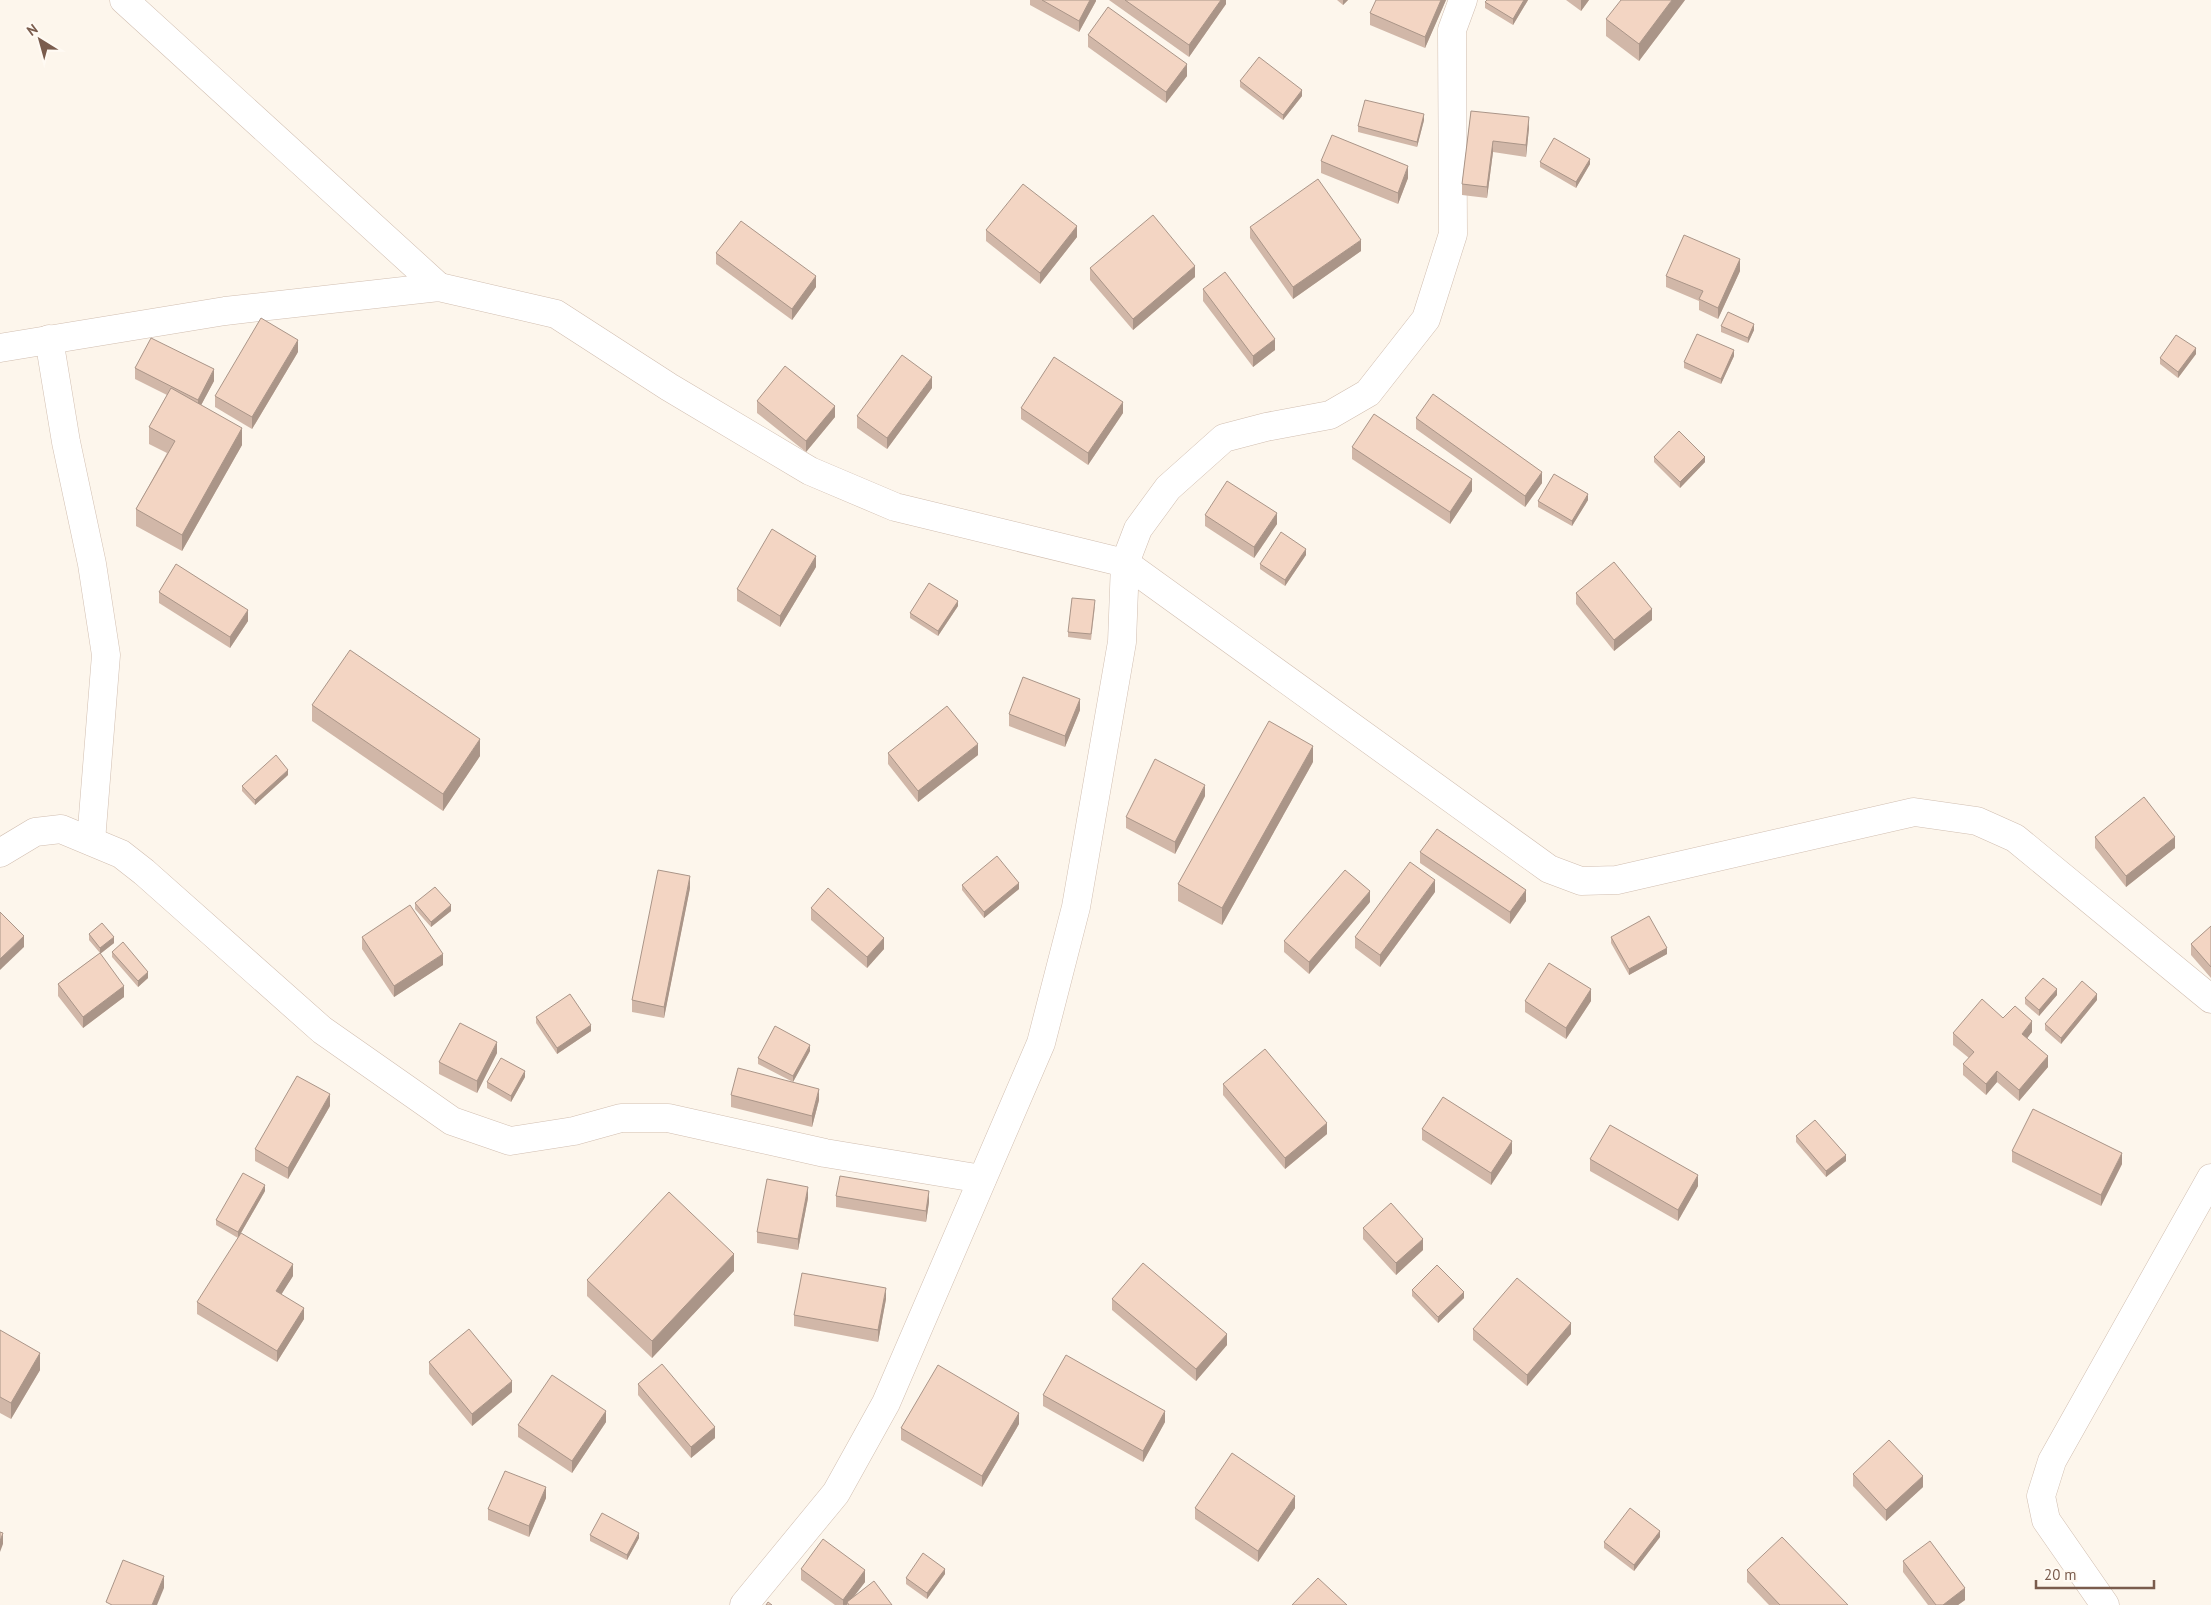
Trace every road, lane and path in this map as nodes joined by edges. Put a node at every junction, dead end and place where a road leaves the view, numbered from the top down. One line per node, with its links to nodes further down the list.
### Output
1 (124, 0): 3 (street)
2 (1463, 0): 6 (street)
3 (439, 286): 4 (street); 6 (street)
4 (49, 339): 5 (street); 7 (street)
5 (0, 348)
6 (1125, 564): 9 (street); 11 (street)
7 (91, 841): 8 (street); 11 (street)
8 (0, 853)
9 (2211, 999)
10 (2211, 1178): 13 (street)
11 (982, 1179): 12 (street)
12 (744, 1605)
13 (2105, 1605)

